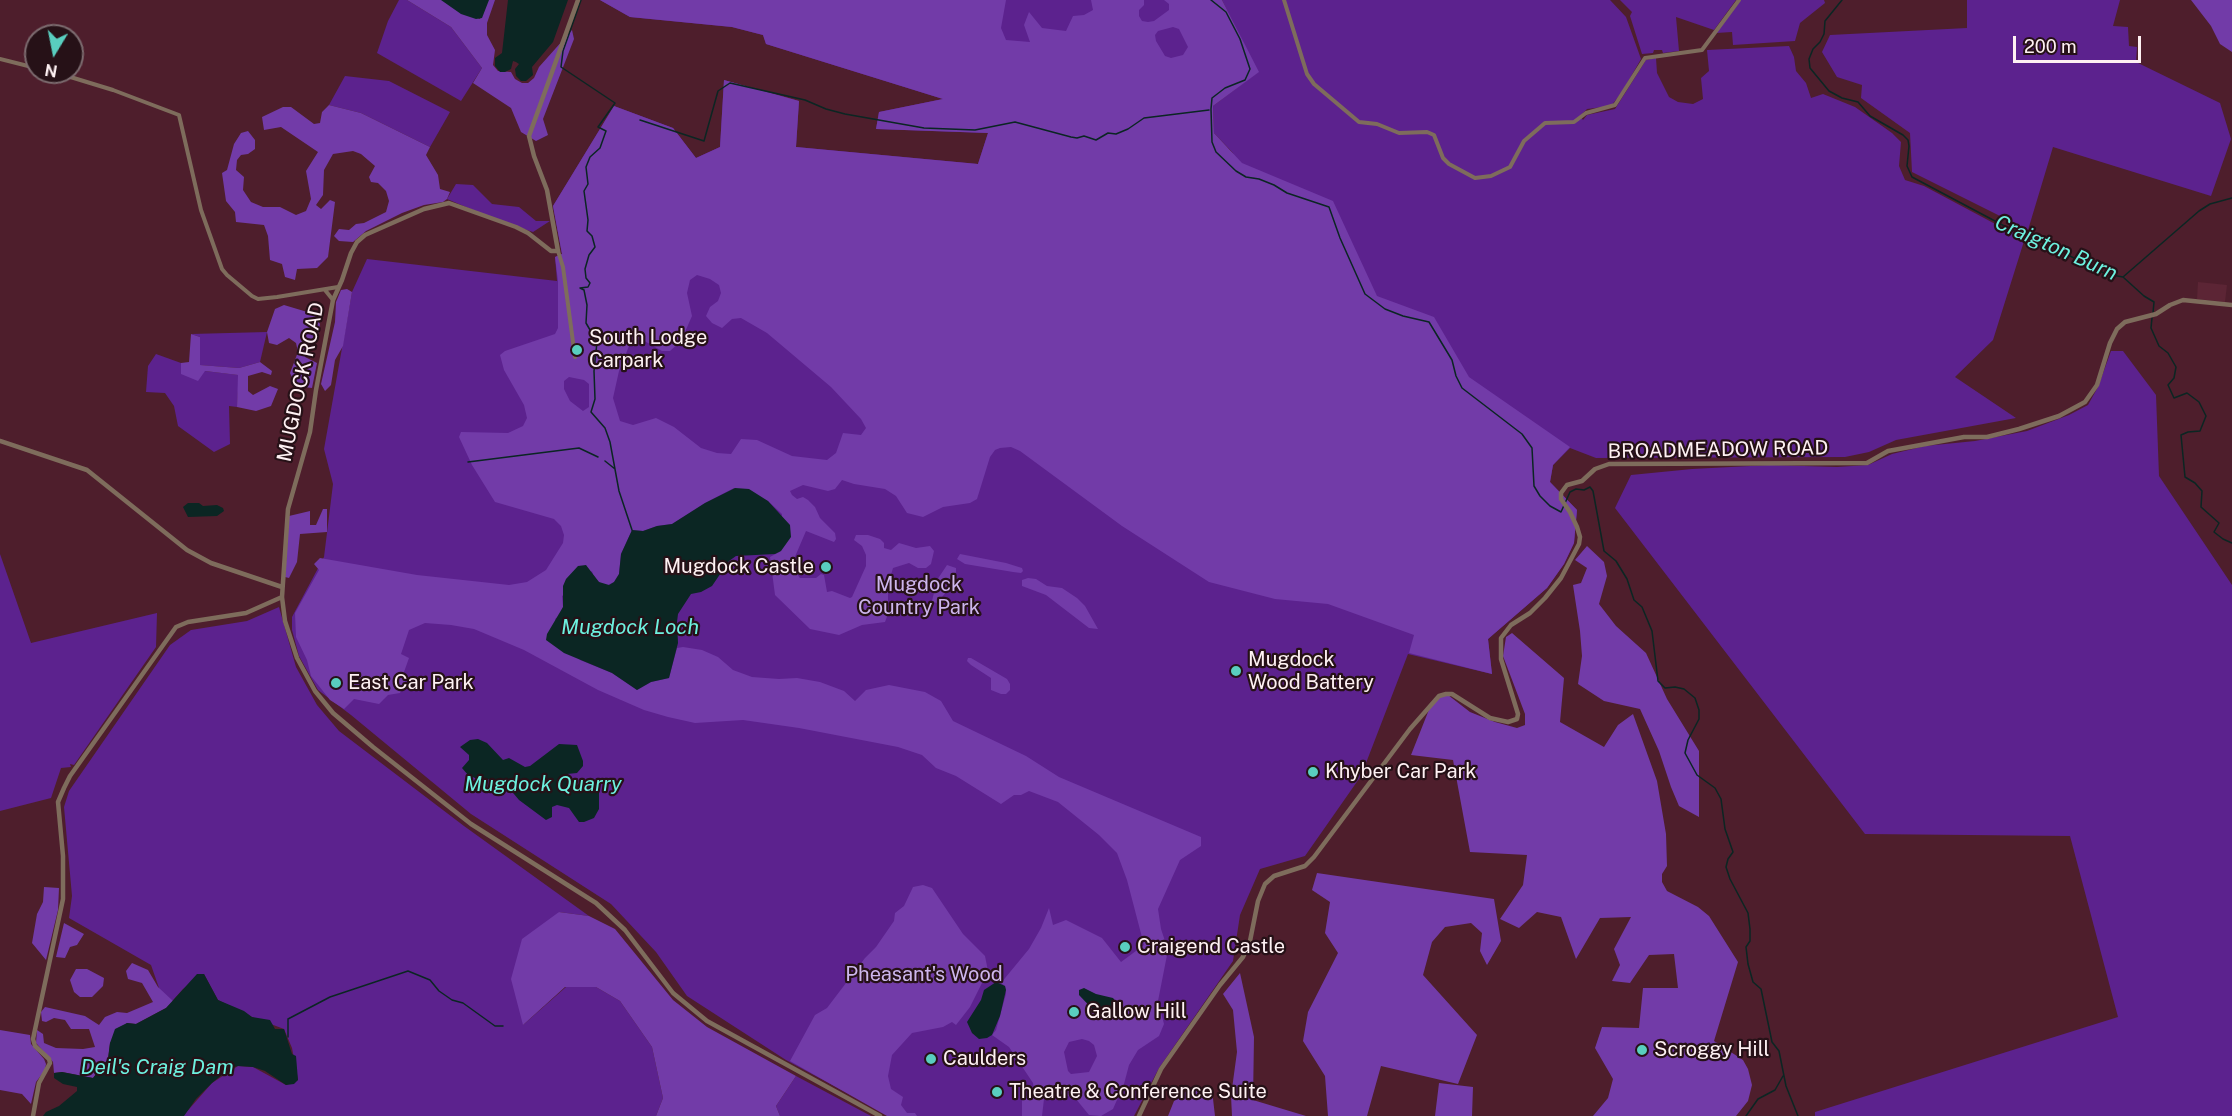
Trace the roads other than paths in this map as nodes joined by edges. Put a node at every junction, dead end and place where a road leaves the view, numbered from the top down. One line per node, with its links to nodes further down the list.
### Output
1 (578, 0): 7 (street)
2 (1284, 0): 3 (street)
3 (1739, 0)
4 (0, 59): 5 (street)
5 (24, 65)
6 (84, 81): 9 (street)
7 (558, 251): 8 (street, MUGDOCK ROAD); 12 (street)
8 (338, 287): 9 (street); 10 (street, MUGDOCK ROAD)
9 (326, 290): 10 (street)
10 (333, 300): 14 (street, MUGDOCK ROAD)
11 (2232, 305): 18 (street, BROADMEADOW ROAD)
12 (575, 357)
13 (0, 441): 14 (street)
14 (282, 587): 15 (street, MUGDOCK ROAD)
15 (282, 597): 16 (street); 17 (street, MUGDOCK ROAD)
16 (33, 1116)
17 (880, 1116)
18 (1139, 1116)

